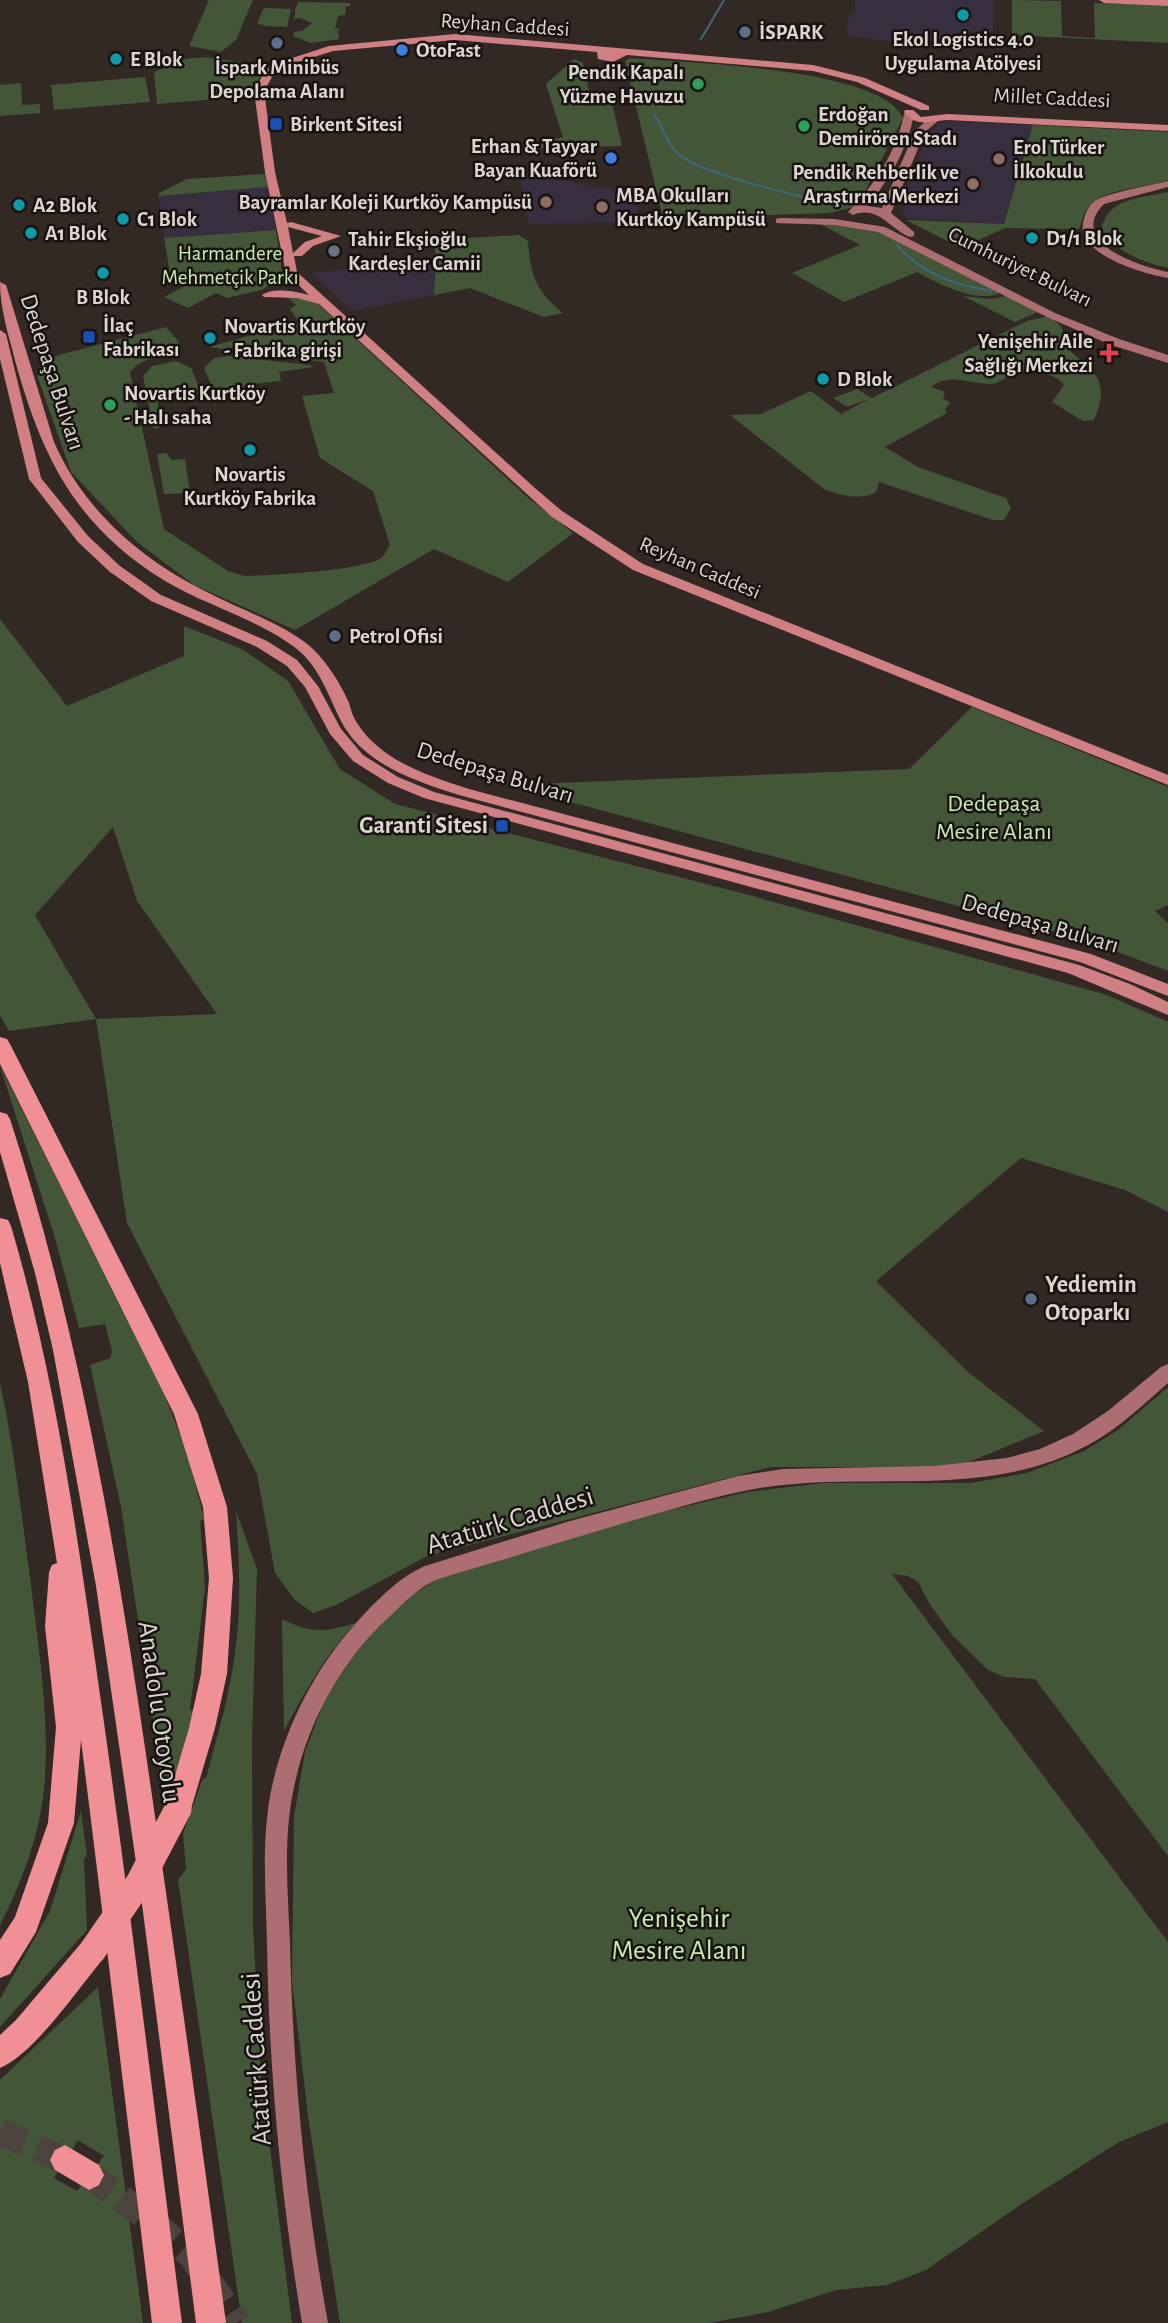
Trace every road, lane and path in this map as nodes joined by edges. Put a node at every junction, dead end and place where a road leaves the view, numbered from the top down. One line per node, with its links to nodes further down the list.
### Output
1 (1104, 0): 2 (main road)
2 (1168, 2)
3 (613, 53): 4 (main road, Reyhan Caddesi); 5 (main road, Reyhan Caddesi); 6 (main road, Reyhan Caddesi)
4 (265, 107): 11 (main road, Reyhan Caddesi); 13 (main road, Reyhan Caddesi)
5 (909, 113): 6 (main road, Reyhan Caddesi); 9 (street)
6 (932, 113): 7 (main road, Millet Caddesi); 10 (street)
7 (1168, 125)
8 (1168, 186): 14 (street); 15 (street)
9 (855, 211): 10 (street); 12 (street); 12 (street)
10 (886, 214): 12 (street); 20 (street, Cumhuriyet Bulvarı)
11 (291, 225): 13 (main road, Reyhan Caddesi); 13 (main road)
12 (865, 225): 20 (street, Cumhuriyet Bulvarı)
13 (294, 260): 16 (main road, Reyhan Caddesi); 18 (main road)
14 (1168, 270)
15 (1168, 275)
16 (305, 283): 18 (main road); 19 (main road, Reyhan Caddesi); 32 (main road, Reyhan Caddesi)
17 (0, 285): 24 (main road, Dedepaşa Bulvarı)
18 (267, 293): 19 (main road)
19 (323, 303): 33 (main road, Reyhan Caddesi)
20 (1061, 315): 22 (street, Cumhuriyet Bulvarı); 23 (street, Cumhuriyet Bulvarı)
21 (0, 334): 25 (main road, Dedepaşa Bulvarı)
22 (1168, 352)
23 (1168, 359)
24 (61, 470): 25 (main road); 26 (main road, Dedepaşa Bulvarı)
25 (34, 474): 27 (main road, Dedepaşa Bulvarı)
26 (74, 489): 27 (main road); 28 (main road, Dedepaşa Bulvarı)
27 (44, 493): 29 (main road, Dedepaşa Bulvarı)
28 (167, 576): 29 (main road); 30 (main road, Dedepaşa Bulvarı)
29 (141, 588): 31 (main road, Dedepaşa Bulvarı)
30 (200, 595): 31 (main road); 34 (main road, Dedepaşa Bulvarı)
31 (174, 607): 35 (main road, Dedepaşa Bulvarı)
32 (1168, 773)
33 (1168, 780)
34 (1168, 990)
35 (1168, 1009)
36 (0, 1044): 42 (highway, bridge)
37 (0, 1119): 44 (highway, Anadolu Otoyolu)
38 (0, 1226): 40 (highway)
39 (1168, 1372): 45 (street, Atatürk Caddesi)
40 (64, 1528): 41 (highway); 43 (highway)
41 (0, 1965)
42 (0, 2054)
43 (167, 2323)
44 (211, 2323)
45 (315, 2323)

